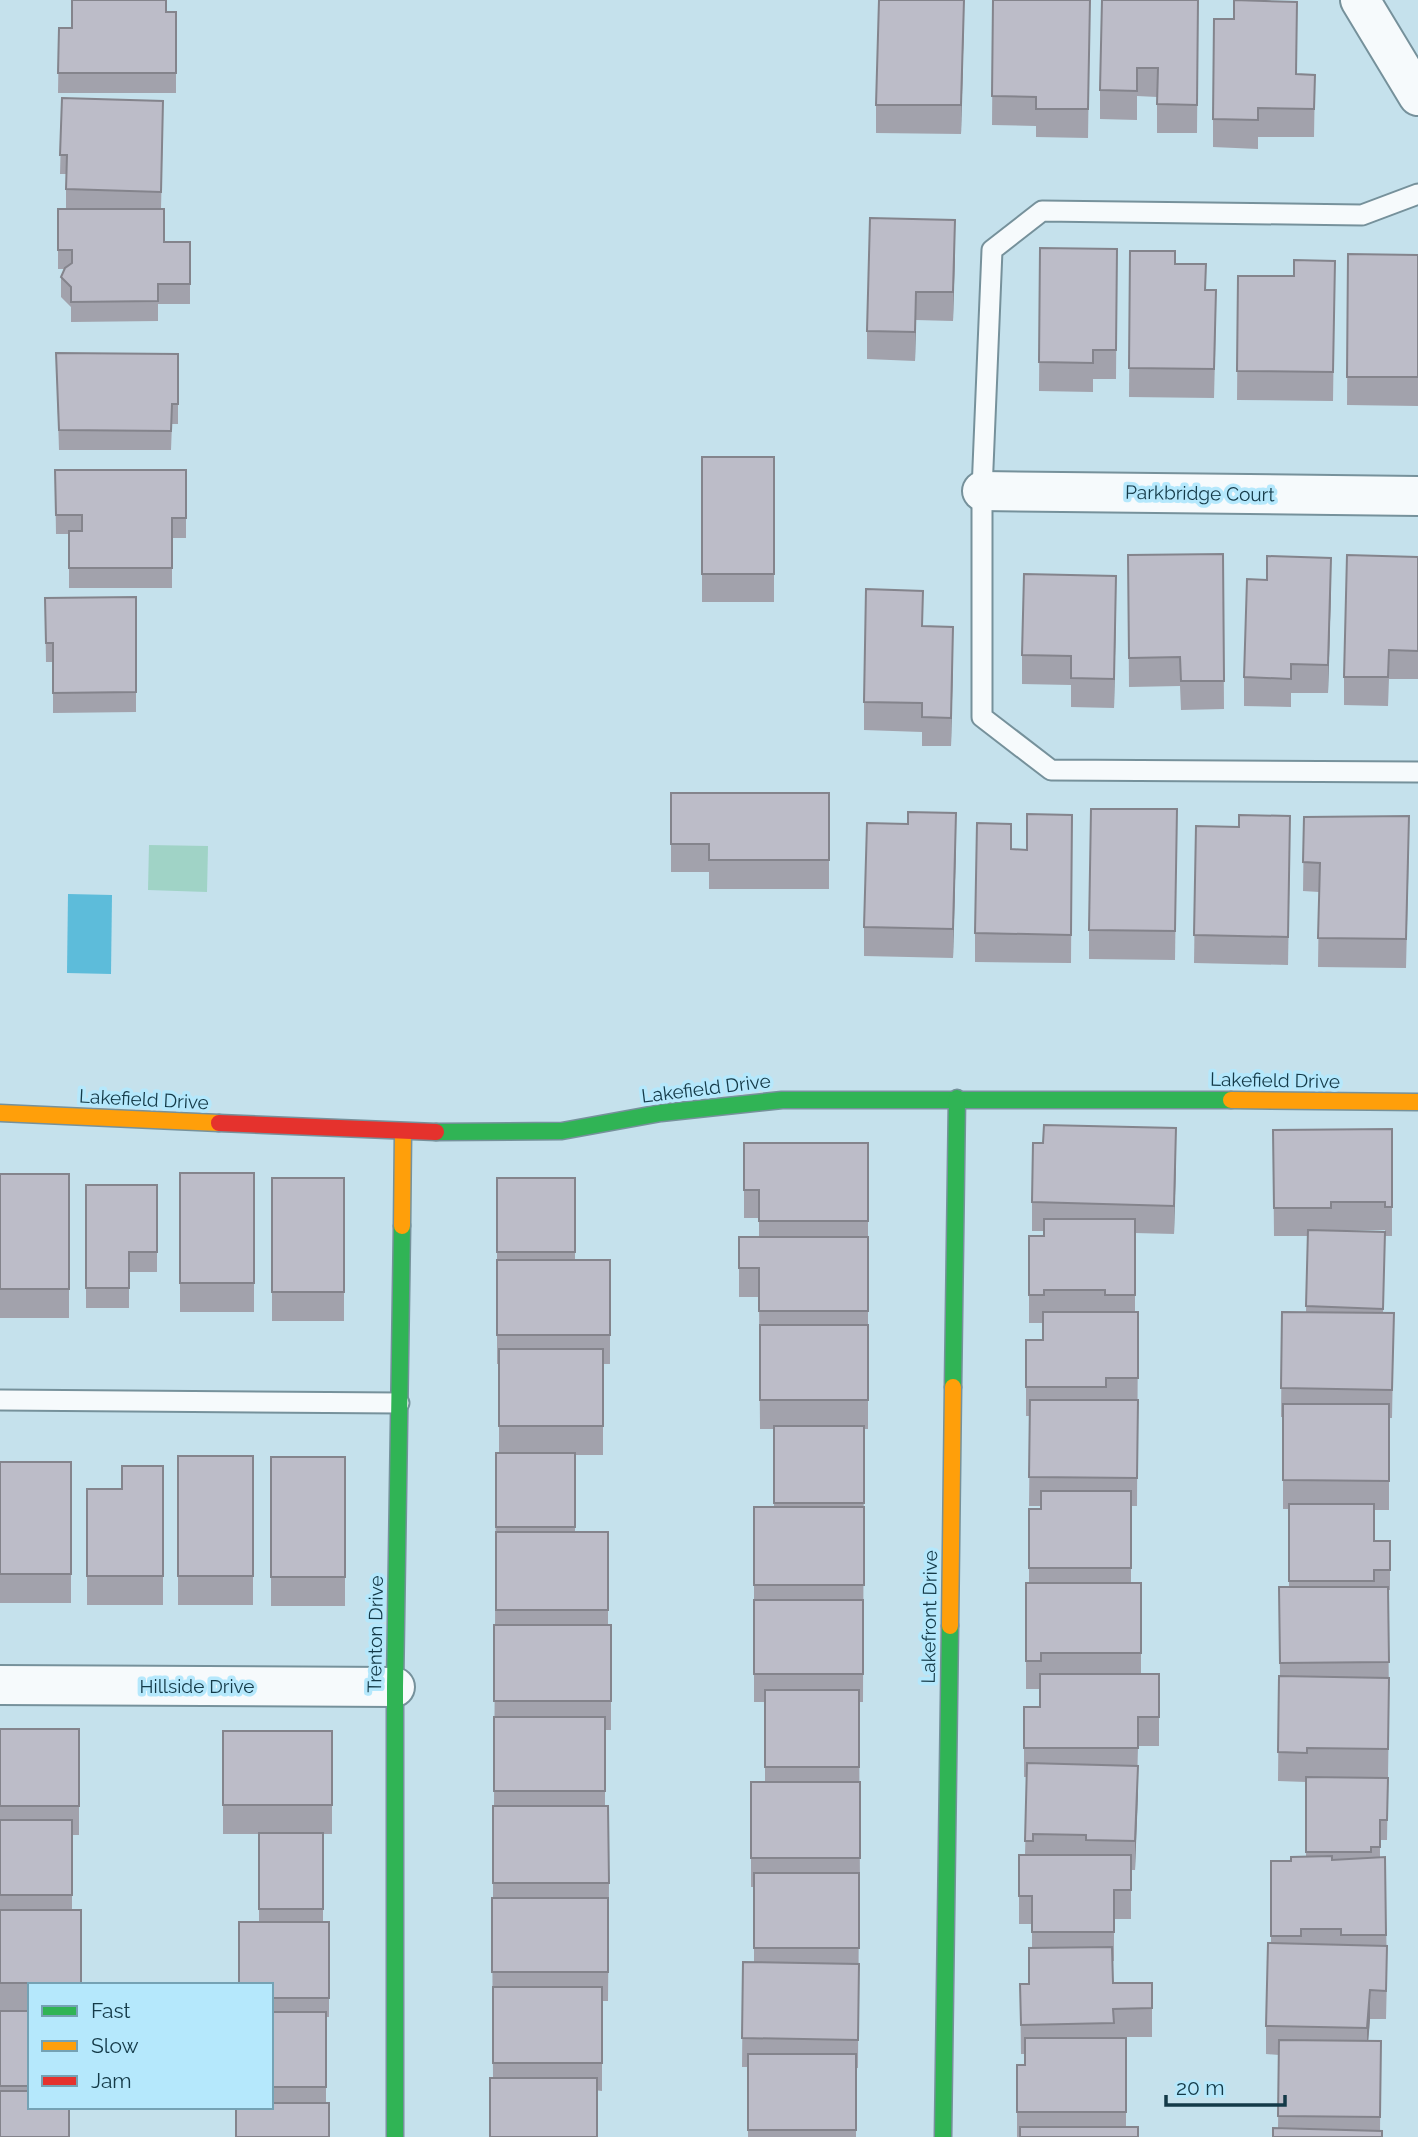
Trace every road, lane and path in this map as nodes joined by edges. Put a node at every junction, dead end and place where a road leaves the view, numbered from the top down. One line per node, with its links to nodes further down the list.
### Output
1 (1360, 0): 2 (street)
2 (1418, 96)
3 (1418, 194): 4 (lane)
4 (982, 491): 5 (street, Parkbridge Court); 6 (lane)
5 (1418, 496)
6 (1418, 772)
7 (957, 1098): 8 (street, Lakefield Drive); 10 (street, Lakefield Drive); 16 (street, Lakefront Drive)
8 (1418, 1102)
9 (0, 1113): 10 (street, Lakefield Drive)
10 (403, 1132): 12 (street, Trenton Drive)
11 (0, 1400): 12 (lane)
12 (399, 1403): 14 (street, Trenton Drive)
13 (0, 1685): 14 (street, Hillside Drive)
14 (395, 1687): 15 (street, Trenton Drive)
15 (395, 2137)
16 (943, 2137)

